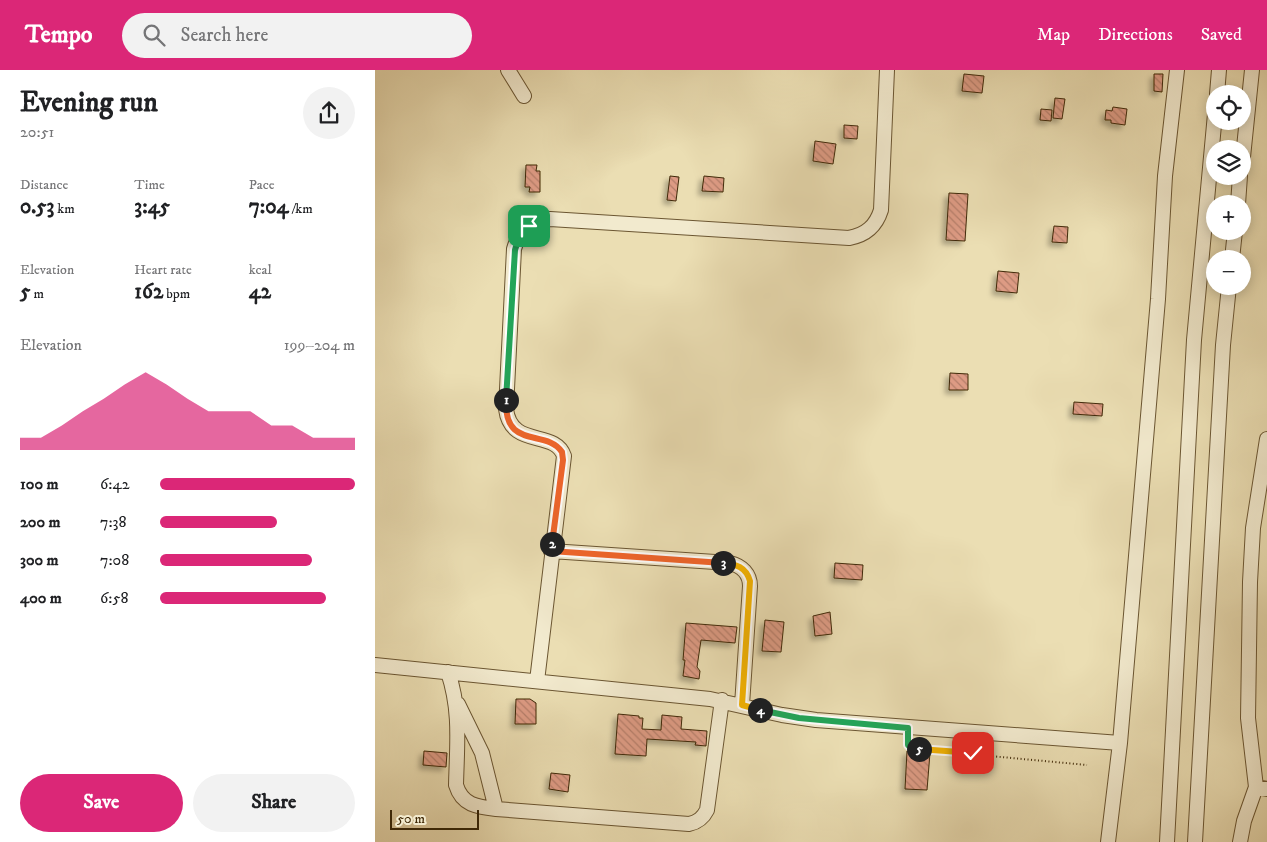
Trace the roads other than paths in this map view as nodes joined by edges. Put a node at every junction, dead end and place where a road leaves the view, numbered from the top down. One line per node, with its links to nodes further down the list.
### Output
1 (508, 70): 7 (street)
2 (887, 70): 12 (street)
3 (1177, 70): 19 (street)
4 (1219, 70): 6 (street)
5 (1252, 70): 9 (street)
6 (1218, 85)
7 (524, 96)
8 (1214, 130): 23 (street)
9 (1245, 140)
10 (1228, 295): 24 (street)
11 (1267, 439): 20 (street)
12 (551, 551): 15 (street); 18 (street)
13 (375, 665): 14 (street)
14 (448, 672): 15 (street); 16 (street)
15 (537, 681): 17 (street)
16 (456, 700): 21 (street); 21 (street)
17 (722, 700): 18 (street); 21 (street)
18 (742, 705): 19 (street)
19 (1120, 743): 22 (street)
20 (1261, 788): 25 (street)
21 (496, 809)
22 (1108, 842)
23 (1167, 842)
24 (1195, 842)
25 (1240, 842)

